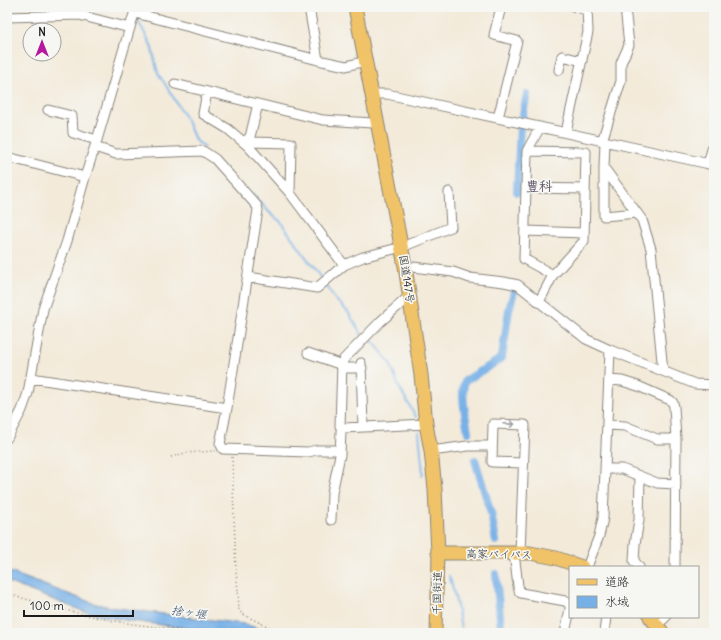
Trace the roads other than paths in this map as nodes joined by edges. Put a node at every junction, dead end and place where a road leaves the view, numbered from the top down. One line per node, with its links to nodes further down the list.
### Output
1 (309, 7): 10 (street)
2 (355, 7): 12 (highway, 国道147号)
3 (501, 7): 19 (street)
4 (575, 7): 7 (street)
5 (625, 7): 23 (street)
6 (135, 9): 9 (street); 10 (street)
7 (588, 9): 11 (street)
8 (7, 18): 9 (street)
9 (130, 28): 26 (street)
10 (318, 60): 12 (street)
11 (582, 61): 13 (street); 22 (street)
12 (366, 62): 16 (highway, 国道147号)
13 (559, 70)
14 (175, 84): 15 (street)
15 (207, 92): 17 (street); 24 (street)
16 (372, 94): 19 (street); 20 (highway, 国道147号)
17 (258, 104): 20 (street); 24 (street)
18 (48, 110): 26 (street)
19 (498, 118): 21 (street)
20 (377, 121): 39 (highway, 国道147号)
21 (540, 127): 22 (street); 27 (street)
22 (566, 132): 23 (street)
23 (604, 141): 29 (street); 30 (street)
24 (244, 142): 35 (street); 35 (street)
25 (714, 142): 29 (street)
26 (96, 143): 31 (street); 43 (street)
27 (527, 151): 32 (street); 33 (street)
28 (7, 157): 31 (street)
29 (711, 165)
30 (604, 168): 36 (street); 36 (street)
31 (85, 177): 50 (street)
32 (526, 188): 33 (street); 37 (street)
33 (585, 189): 38 (street)
34 (449, 192): 39 (street)
35 (290, 193): 40 (street)
36 (637, 213): 49 (street)
37 (525, 231): 38 (street); 42 (street)
38 (584, 233): 42 (street)
39 (402, 247): 40 (street); 41 (highway, 国道147号)
40 (344, 265): 43 (street)
41 (405, 266): 44 (highway, 国道147号); 45 (street)
42 (553, 275): 45 (street)
43 (248, 277): 53 (street)
44 (410, 299): 48 (street); 54 (highway, 国道147号)
45 (539, 302): 46 (street)
46 (610, 350): 49 (street); 51 (street)
47 (308, 353): 48 (street)
48 (342, 367): 56 (street); 57 (street)
49 (663, 371): 52 (street)
50 (31, 378): 53 (street); 58 (street)
51 (609, 380): 55 (street); 59 (street)
52 (714, 385)
53 (226, 408): 61 (street)
54 (426, 424): 56 (street); 62 (highway, 国道147号)
55 (607, 425): 59 (street); 64 (street)
56 (363, 427): 57 (street)
57 (343, 428): 61 (street)
58 (7, 438)
59 (676, 440): 66 (street)
60 (492, 446): 62 (street); 63 (street); 63 (street, one-way to 63)
61 (340, 450): 67 (street)
62 (431, 451): 68 (highway, 国道147号)
63 (523, 463): 69 (street)
64 (605, 468): 65 (street); 71 (street)
65 (640, 476): 66 (street); 72 (street)
66 (676, 484): 73 (street)
67 (331, 520)
68 (438, 553): 69 (highway, 高家バイパス); 77 (main road, 千国街道)
69 (517, 553): 70 (highway, 高家バイパス); 74 (street)
70 (579, 566)
71 (587, 566)
72 (638, 566)
73 (675, 566)
74 (569, 604)
75 (569, 614): 78 (street)
76 (606, 618): 79 (street)
77 (436, 633)
78 (565, 633)
79 (604, 633)

